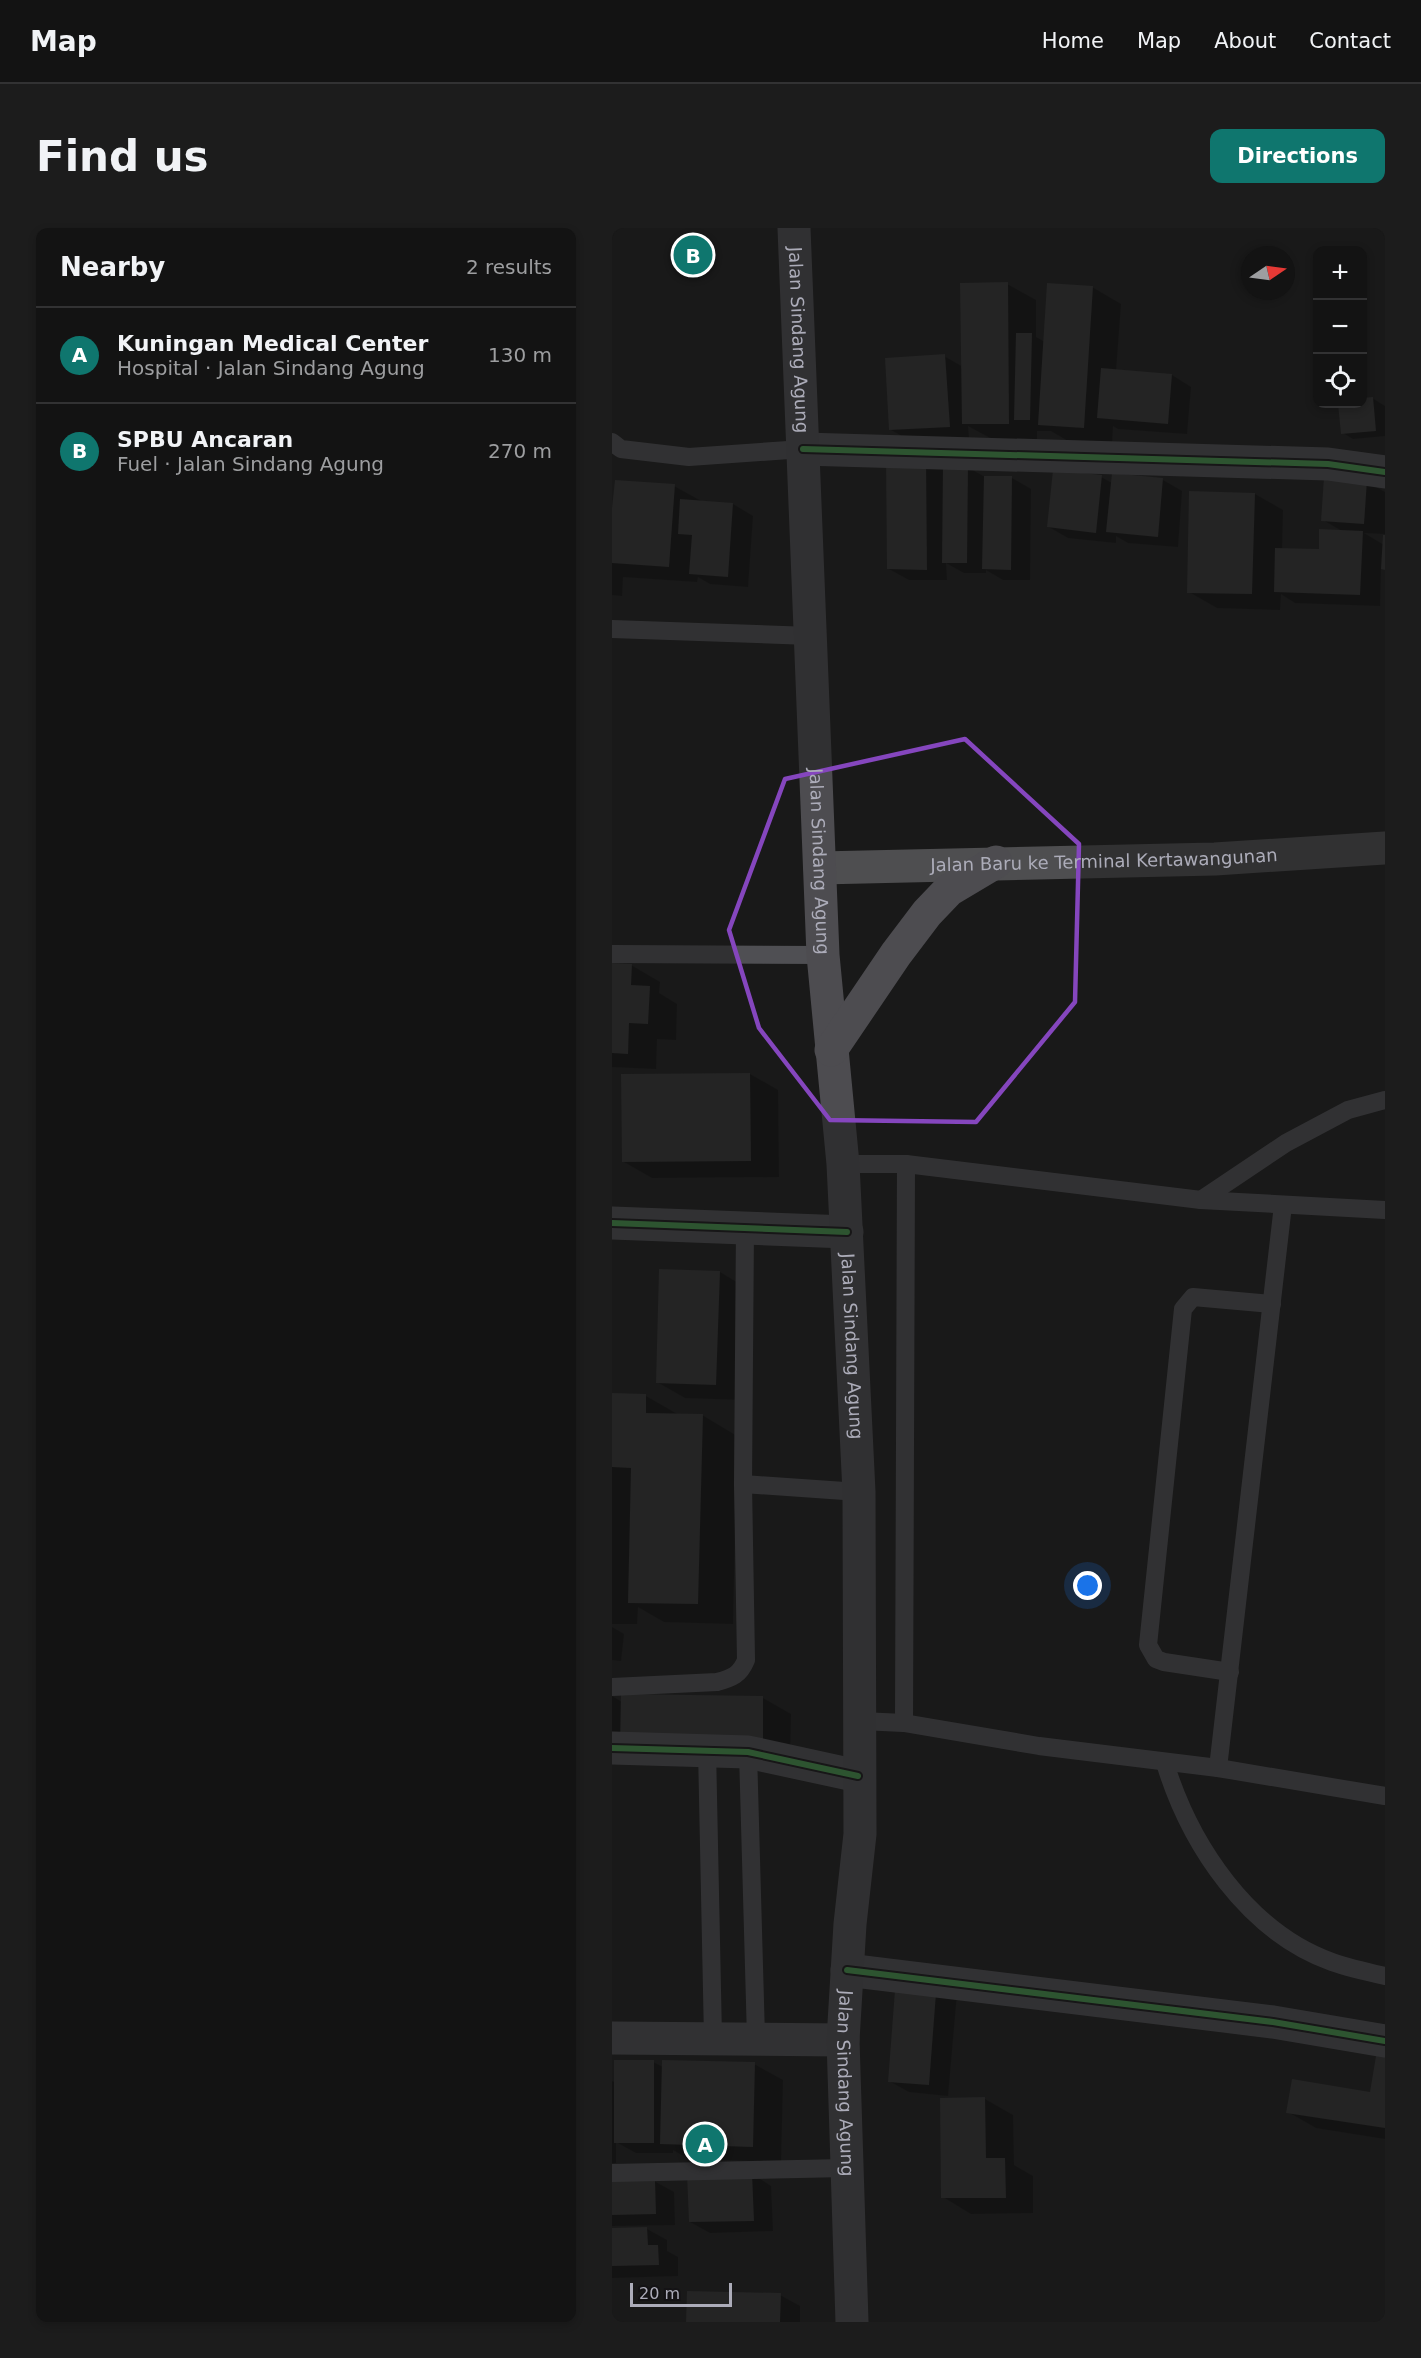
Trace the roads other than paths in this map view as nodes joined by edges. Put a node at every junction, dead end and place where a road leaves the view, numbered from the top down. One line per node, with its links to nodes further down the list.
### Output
1 (794, 228): 3 (main road, Jalan Sindang Agung)
2 (612, 442): 3 (lane)
3 (803, 449): 4 (street); 6 (main road, Jalan Sindang Agung)
4 (1385, 472)
5 (612, 629): 6 (lane)
6 (811, 636): 9 (main road, Jalan Sindang Agung)
7 (1385, 848): 8 (main road, Jalan Baru ke Terminal Kertawangunan)
8 (996, 862): 9 (main road, Jalan Baru ke Terminal Kertawangunan); 12 (main road)
9 (820, 868): 11 (main road, Jalan Sindang Agung)
10 (612, 954): 11 (lane)
11 (823, 955): 12 (main road, Jalan Sindang Agung)
12 (831, 1050): 14 (main road, Jalan Sindang Agung)
13 (1385, 1100): 16 (lane)
14 (843, 1164): 15 (lane); 21 (main road, Jalan Sindang Agung)
15 (906, 1164): 16 (lane); 28 (lane)
16 (1201, 1200): 17 (lane)
17 (1283, 1205): 18 (lane); 22 (lane)
18 (1385, 1210)
19 (612, 1223): 20 (street)
20 (744, 1227): 21 (street); 23 (lane)
21 (847, 1232): 24 (main road, Jalan Sindang Agung)
22 (1272, 1304): 25 (lane); 25 (lane)
23 (743, 1484): 24 (lane); 26 (lane)
24 (859, 1492): 27 (main road, Jalan Sindang Agung)
25 (1230, 1672): 33 (lane)
26 (612, 1687)
27 (861, 1721): 28 (lane); 34 (main road, Jalan Sindang Agung)
28 (904, 1723): 32 (lane)
29 (612, 1748): 30 (street)
30 (707, 1749): 31 (street); 39 (lane)
31 (748, 1752): 34 (street); 40 (lane)
32 (1165, 1763): 33 (lane); 37 (lane)
33 (1218, 1768): 35 (lane)
34 (858, 1776): 36 (main road, Jalan Sindang Agung)
35 (1385, 1796)
36 (847, 1970): 41 (main road, Jalan Sindang Agung); 42 (street)
37 (1385, 1976)
38 (612, 2038): 39 (street)
39 (713, 2038): 40 (street)
40 (756, 2038): 41 (street)
41 (843, 2040): 43 (main road, Jalan Sindang Agung)
42 (1385, 2041)
43 (846, 2168): 44 (lane); 45 (main road, Jalan Sindang Agung)
44 (612, 2173)
45 (852, 2322)

